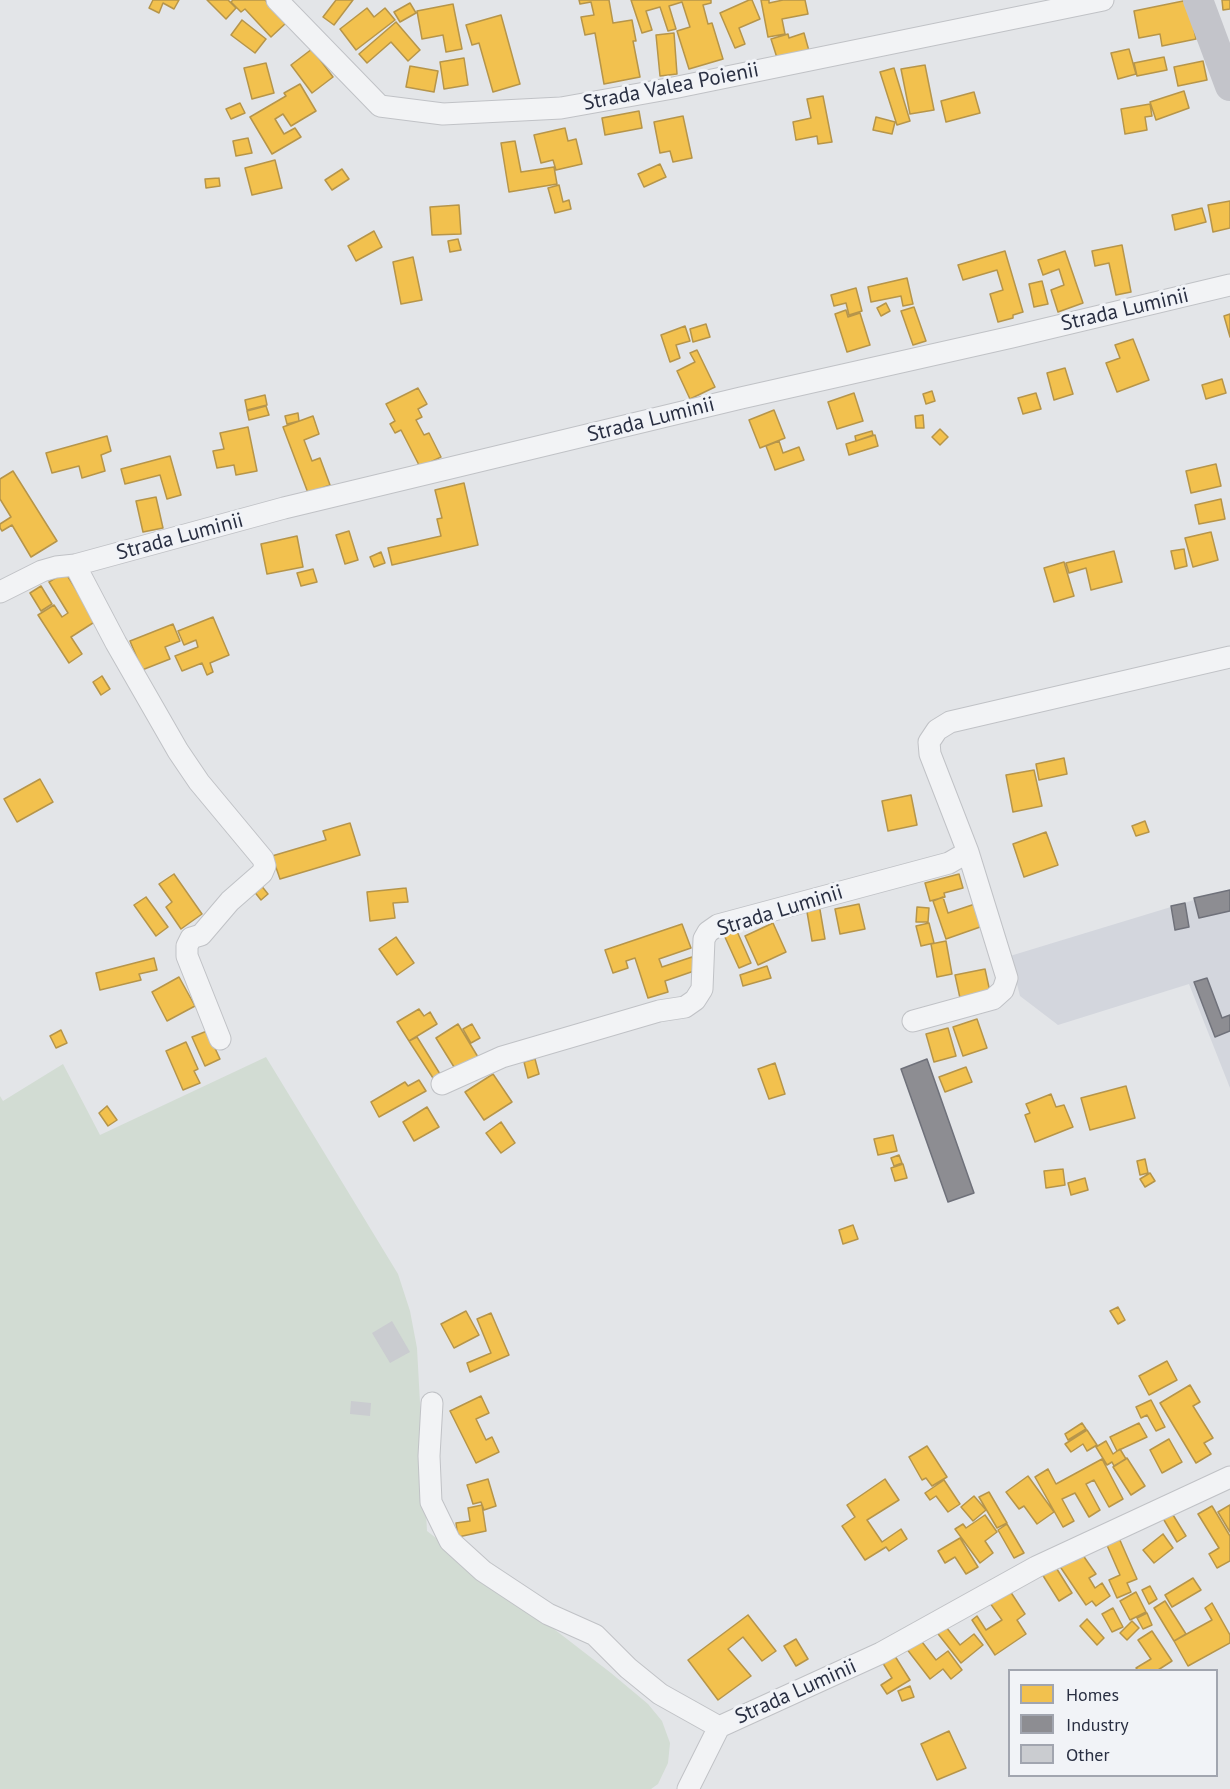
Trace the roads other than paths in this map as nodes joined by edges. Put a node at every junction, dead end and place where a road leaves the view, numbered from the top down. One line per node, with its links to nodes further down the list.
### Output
1 (277, 0): 2 (street, Strada Valea Poienii)
2 (1103, 0)
3 (1198, 0): 4 (street)
4 (1230, 86)
5 (1230, 285): 6 (street, Strada Luminii)
6 (75, 565): 7 (street, Strada Luminii); 11 (street)
7 (0, 592)
8 (1230, 657): 9 (street)
9 (968, 852): 10 (street); 12 (street, Strada Luminii)
10 (913, 1021)
11 (220, 1039)
12 (442, 1084)
13 (432, 1403): 15 (street, Strada Luminii)
14 (1230, 1477): 15 (street, Strada Luminii)
15 (719, 1727): 16 (street)
16 (688, 1789)

